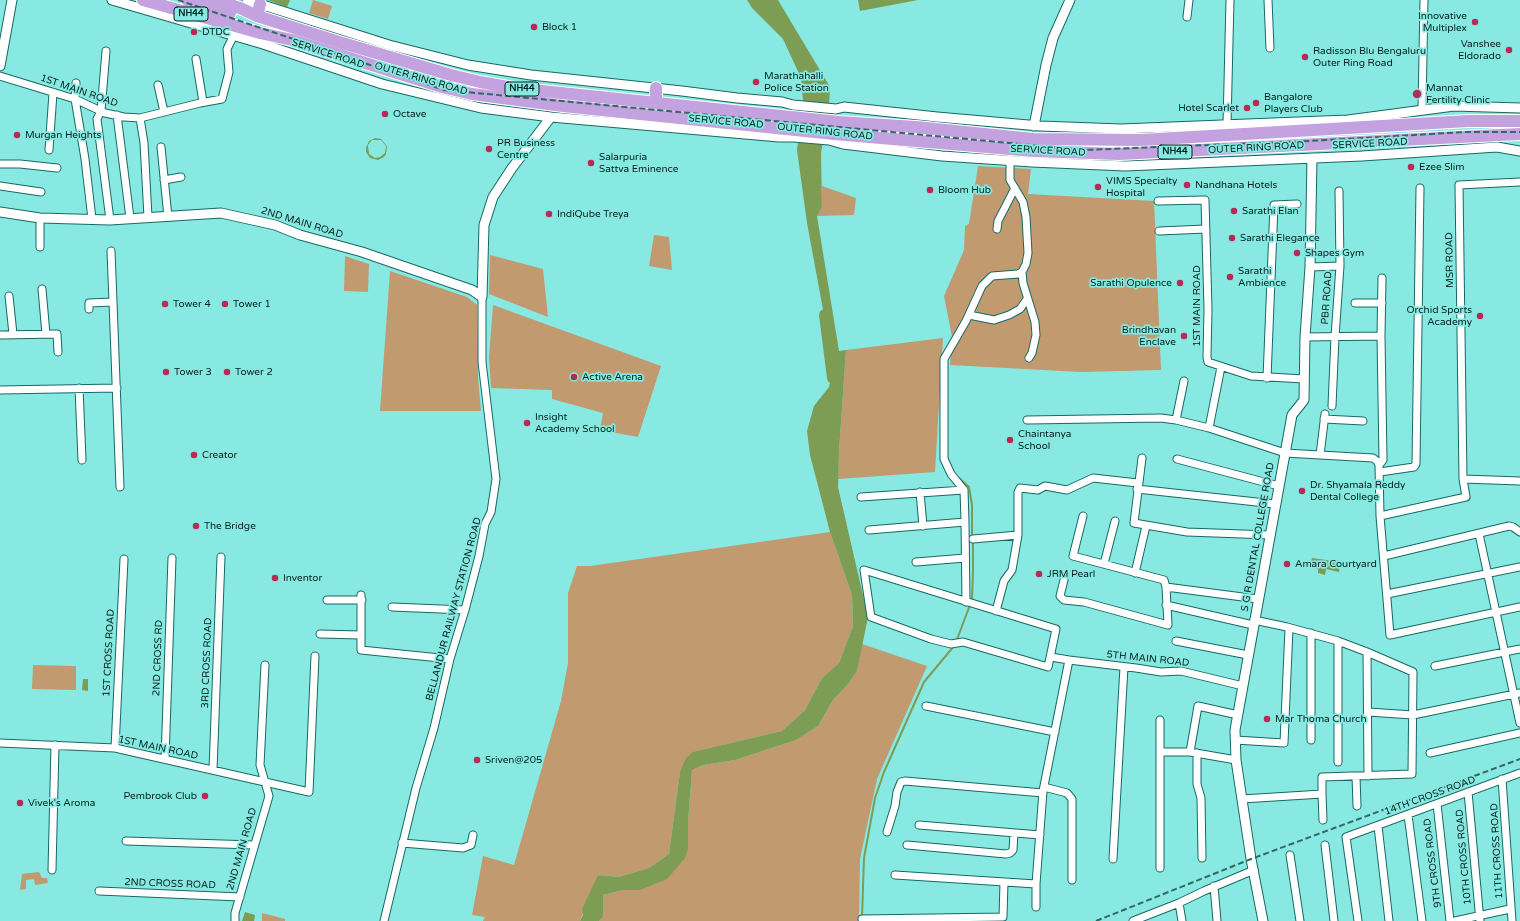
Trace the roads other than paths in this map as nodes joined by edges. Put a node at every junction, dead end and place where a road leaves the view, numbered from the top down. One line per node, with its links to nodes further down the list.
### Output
1 (12, 0): 19 (street)
2 (112, 0): 14 (street, SERVICE ROAD)
3 (143, 0): 15 (highway, OUTER RING ROAD / NH44)
4 (187, 0): 12 (highway)
5 (214, 0): 12 (highway, OUTER RING ROAD / NH44)
6 (247, 0): 12 (street)
7 (1070, 0): 38 (street)
8 (1188, 0): 13 (street)
9 (1230, 0): 37 (street)
10 (1268, 0): 16 (street)
11 (1424, 0): 29 (street)
12 (259, 12): 23 (street); 27 (highway, OUTER RING ROAD / NH44)
13 (1188, 17)
14 (234, 35): 15 (street, SERVICE ROAD); 26 (street, 1ST MAIN ROAD)
15 (261, 39): 34 (street, SERVICE ROAD); 39 (highway, OUTER RING ROAD / NH44)
16 (1270, 48)
17 (106, 51): 30 (street)
18 (196, 59): 26 (street)
19 (0, 66)
20 (0, 76): 24 (street, 1ST MAIN ROAD)
21 (76, 82): 25 (street)
22 (158, 84): 32 (street)
23 (656, 88): 27 (highway); 31 (street)
24 (53, 93): 25 (street, 1ST MAIN ROAD); 43 (street)
25 (75, 99): 30 (street, 1ST MAIN ROAD); 64 (street)
26 (203, 102): 32 (street, 1ST MAIN ROAD)
27 (656, 103): 31 (highway, OUTER RING ROAD / NH44)
28 (1520, 108): 29 (street)
29 (1422, 110): 37 (street)
30 (101, 111): 33 (street, 1ST MAIN ROAD); 65 (street)
31 (793, 111): 36 (highway, OUTER RING ROAD / NH44); 38 (street)
32 (164, 112): 35 (street, 1ST MAIN ROAD)
33 (117, 114): 35 (street, 1ST MAIN ROAD); 63 (street)
34 (551, 117): 39 (street, SERVICE ROAD); 77 (street)
35 (140, 118): 61 (street)
36 (1520, 121)
37 (1227, 124): 38 (street)
38 (1034, 126)
39 (795, 133): 41 (highway, OUTER RING ROAD / NH44)
40 (1520, 134): 41 (highway, OUTER RING ROAD / NH44)
41 (829, 137): 46 (street, SERVICE ROAD)
42 (161, 147): 50 (street)
43 (48, 150)
44 (1520, 151): 45 (street, SERVICE ROAD)
45 (1312, 158): 46 (street, SERVICE ROAD); 71 (street, S G R DENTAL COLLEGE ROAD)
46 (1010, 161): 53 (street)
47 (0, 164): 48 (street)
48 (57, 168)
49 (181, 177): 50 (street)
50 (164, 180): 60 (street)
51 (1520, 182): 110 (street, MSR ROAD)
52 (0, 186): 56 (street)
53 (1015, 188): 67 (street); 73 (street)
54 (1420, 188): 109 (street)
55 (1339, 191): 72 (street, PBR ROAD)
56 (41, 192)
57 (1158, 201): 66 (street, 1ST MAIN ROAD)
58 (1297, 204): 93 (street)
59 (0, 212): 62 (street, 2ND MAIN ROAD)
60 (168, 216): 61 (street, 2ND MAIN ROAD); 77 (street, 2ND MAIN ROAD)
61 (148, 217): 63 (street, 2ND MAIN ROAD)
62 (40, 218): 64 (street, 2ND MAIN ROAD); 69 (street)
63 (130, 218): 65 (street, 2ND MAIN ROAD)
64 (92, 219): 65 (street, 2ND MAIN ROAD)
65 (110, 220)
66 (1206, 229): 68 (street); 92 (street, 1ST MAIN ROAD)
67 (997, 230)
68 (1159, 230)
69 (40, 247)
70 (111, 251): 79 (street)
71 (1310, 266): 72 (street); 89 (street, S G R DENTAL COLLEGE ROAD)
72 (1340, 266): 87 (street, PBR ROAD)
73 (1022, 272): 78 (street); 83 (street)
74 (1382, 278): 80 (street)
75 (42, 289): 85 (street)
76 (9, 296): 84 (street)
77 (482, 297): 150 (street, BELLANDUR RAILWAY STATION ROAD)
78 (1027, 299): 83 (street); 91 (street)
79 (113, 302): 82 (street); 97 (street)
80 (1382, 303): 81 (street); 88 (street)
81 (1355, 304)
82 (89, 309)
83 (968, 315): 115 (street)
84 (13, 334): 85 (street); 86 (street)
85 (46, 334): 90 (street)
86 (0, 335)
87 (1335, 336): 88 (street); 89 (street); 99 (street, PBR ROAD)
88 (1381, 336): 109 (street)
89 (1305, 337): 94 (street, S G R DENTAL COLLEGE ROAD)
90 (58, 352)
91 (1029, 358)
92 (1221, 367): 93 (street, 1ST MAIN ROAD); 103 (street)
93 (1267, 378): 94 (street, 1ST MAIN ROAD)
94 (1304, 379): 104 (street, S G R DENTAL COLLEGE ROAD)
95 (1184, 381): 101 (street)
96 (79, 388): 97 (street); 98 (street); 108 (street)
97 (117, 388): 114 (street)
98 (0, 390)
99 (1332, 406)
100 (1027, 420): 101 (street)
101 (1176, 420): 103 (street)
102 (1363, 421): 105 (street)
103 (1209, 428): 104 (street)
104 (1285, 453): 105 (street); 113 (street, S G R DENTAL COLLEGE ROAD)
105 (1320, 455): 109 (street)
106 (1142, 458): 112 (street)
107 (1177, 459): 113 (street)
108 (82, 460)
109 (1380, 468): 120 (street)
110 (1463, 479): 111 (street); 120 (street)
111 (1520, 481)
112 (1138, 486): 118 (street); 124 (street); 128 (street)
113 (1279, 486): 118 (street, S G R DENTAL COLLEGE ROAD)
114 (120, 487)
115 (964, 490): 116 (street); 122 (street)
116 (920, 492): 117 (street); 123 (street)
117 (861, 497)
118 (1275, 504): 129 (street, S G R DENTAL COLLEGE ROAD)
119 (1083, 516): 137 (street)
120 (1380, 516): 131 (street)
121 (1115, 521): 137 (street)
122 (965, 522): 123 (street); 134 (street)
123 (923, 526): 125 (street)
124 (1146, 526): 129 (street); 139 (street)
125 (869, 530)
126 (1520, 532): 127 (street)
127 (1479, 534): 131 (street); 140 (street)
128 (1018, 535): 130 (street); 151 (street)
129 (1270, 536): 144 (street, S G R DENTAL COLLEGE ROAD)
130 (973, 539)
131 (1384, 556): 143 (street)
132 (221, 557): 192 (street, 3RD CROSS ROAD)
133 (172, 558): 189 (street, 2ND CROSS RD)
134 (965, 558): 136 (street); 146 (street)
135 (124, 559): 185 (street, 1ST CROSS ROAD)
136 (916, 562)
137 (1104, 564): 139 (street)
138 (1520, 567): 140 (street)
139 (1135, 573): 142 (street)
140 (1488, 574): 143 (street); 152 (street)
141 (1064, 580): 147 (street)
142 (1166, 587): 144 (street); 147 (street)
143 (1387, 594): 152 (street)
144 (1258, 599): 153 (street, S G R DENTAL COLLEGE ROAD)
145 (327, 600): 157 (street)
146 (970, 603): 151 (street); 165 (street)
147 (1166, 605): 153 (street)
148 (392, 607): 150 (street)
149 (1520, 607): 152 (street)
150 (465, 610): 166 (street, BELLANDUR RAILWAY STATION ROAD)
151 (996, 611): 165 (street)
152 (1496, 612): 162 (street)
153 (1254, 622): 154 (street); 163 (street, S G R DENTAL COLLEGE ROAD)
154 (1289, 628): 155 (street); 181 (street)
155 (1311, 633): 159 (street); 182 (street)
156 (320, 634): 157 (street)
157 (360, 635): 166 (street)
158 (1176, 641): 163 (street)
159 (1338, 641): 161 (street); 191 (street)
160 (1520, 649): 162 (street)
161 (1367, 652): 174 (street); 175 (street)
162 (1504, 652): 169 (street); 172 (street)
163 (1248, 655): 171 (street, S G R DENTAL COLLEGE ROAD)
164 (315, 656): 197 (street, 1ST MAIN ROAD)
165 (1051, 657): 167 (street, 5TH MAIN ROAD)
166 (450, 659): 213 (street, BELLANDUR RAILWAY STATION ROAD)
167 (1069, 660): 170 (street, 5TH MAIN ROAD); 179 (street)
168 (265, 665): 197 (street, 2ND MAIN ROAD)
169 (1435, 666)
170 (1124, 667): 171 (street, 5TH MAIN ROAD); 219 (street)
171 (1243, 686): 176 (street, S G R DENTAL COLLEGE ROAD)
172 (1517, 694): 175 (street); 178 (street)
173 (926, 706): 179 (street)
174 (1368, 712): 175 (street); 195 (street)
175 (1413, 714): 195 (street)
176 (1238, 715): 181 (street, S G R DENTAL COLLEGE ROAD); 187 (street)
177 (1160, 720): 186 (street)
178 (1520, 723)
179 (1055, 732): 198 (street)
180 (1520, 733): 188 (street)
181 (1235, 740): 190 (street, S G R DENTAL COLLEGE ROAD)
182 (1311, 740)
183 (0, 743): 184 (street, 1ST MAIN ROAD)
184 (55, 745): 185 (street, 1ST MAIN ROAD); 221 (street)
185 (115, 748): 189 (street, 1ST MAIN ROAD)
186 (1160, 752): 187 (street); 220 (street)
187 (1193, 753): 190 (street); 218 (street)
188 (1430, 753)
189 (165, 759): 192 (street, 1ST MAIN ROAD)
190 (1236, 760): 201 (street, S G R DENTAL COLLEGE ROAD)
191 (1338, 762)
192 (213, 770): 197 (street, 1ST MAIN ROAD)
193 (1520, 773): 196 (street, 14TH CROSS ROAD)
194 (1356, 776): 195 (street); 200 (street); 203 (street)
195 (1368, 776)
196 (1502, 779): 199 (street, 14TH CROSS ROAD); 232 (street, 11TH CROSS ROAD)
197 (265, 782): 216 (street, 2ND MAIN ROAD)
198 (1043, 790): 208 (street); 211 (street); 224 (street)
199 (1468, 792): 202 (street, 14TH CROSS ROAD); 234 (street, 10TH CROSS ROAD)
200 (1322, 794): 201 (street); 205 (street)
201 (1242, 799): 222 (street, S G R DENTAL COLLEGE ROAD)
202 (1437, 804): 204 (street, 14TH CROSS ROAD); 247 (street, 9TH CROSS ROAD)
203 (1357, 806)
204 (1408, 814): 207 (street, 14TH CROSS ROAD); 246 (street)
205 (1323, 820)
206 (919, 824): 209 (street)
207 (1378, 826): 244 (street, 14TH CROSS ROAD); 245 (street)
208 (887, 832)
209 (1014, 832): 211 (street); 214 (street)
210 (473, 835): 213 (street)
211 (1040, 835): 226 (street)
212 (126, 841): 216 (street)
213 (402, 843): 237 (street, BELLANDUR RAILWAY STATION ROAD)
214 (907, 845)
215 (1325, 845): 243 (street)
216 (254, 846): 229 (street, 2ND MAIN ROAD)
217 (1290, 855): 242 (street)
218 (1202, 858)
219 (1113, 859)
220 (1160, 868)
221 (52, 870)
222 (1254, 870): 227 (street); 241 (street, S G R DENTAL COLLEGE ROAD)
223 (895, 875): 225 (street)
224 (1072, 880)
225 (1004, 882): 226 (street); 235 (street)
226 (1036, 884): 231 (street)
227 (1214, 886): 230 (street); 240 (street)
228 (99, 891): 229 (street, 2ND CROSS ROAD)
229 (240, 897): 236 (street, 2ND MAIN ROAD)
230 (1180, 903): 233 (street); 239 (street)
231 (1036, 907)
232 (1510, 909): 234 (street); 249 (street, 11TH CROSS ROAD)
233 (1152, 917): 238 (street)
234 (1480, 918): 248 (street)
235 (862, 919)
236 (235, 921)
237 (384, 921)
238 (1133, 921)
239 (1182, 921)
240 (1217, 921)
241 (1263, 921)
242 (1300, 921)
243 (1334, 921)
244 (1358, 921)
245 (1389, 921)
246 (1422, 921)
247 (1450, 921)
248 (1455, 921)
249 (1512, 921)

